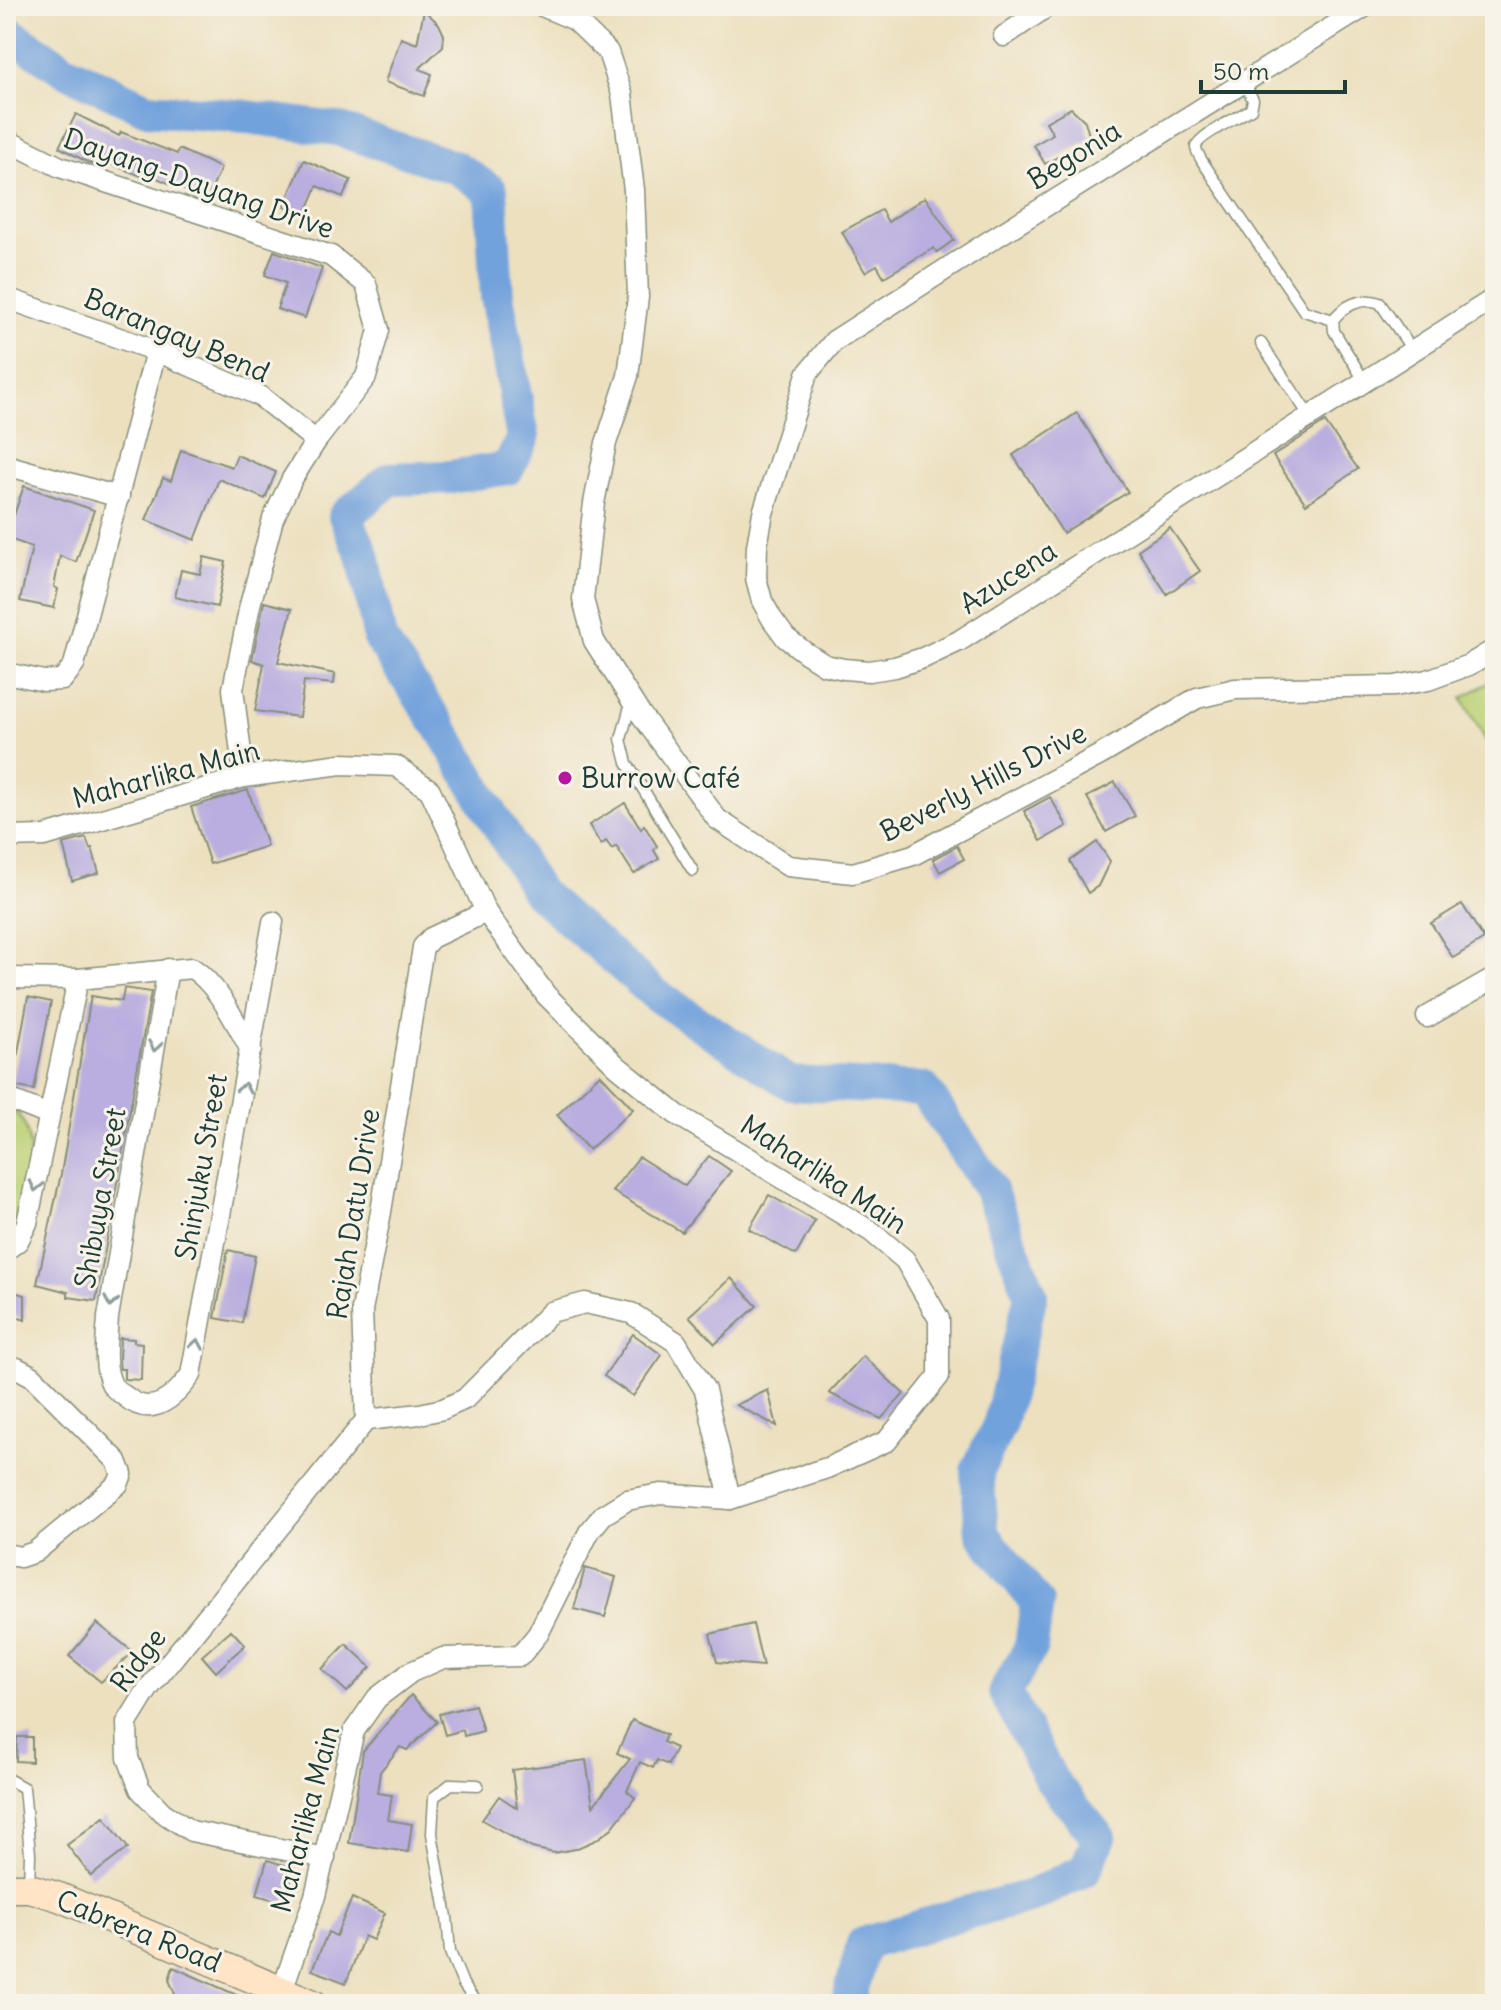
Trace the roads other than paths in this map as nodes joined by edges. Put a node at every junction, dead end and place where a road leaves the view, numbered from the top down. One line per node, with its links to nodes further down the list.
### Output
1 (542, 6): 21 (street, Beverly Hills Drive)
2 (1048, 6): 4 (street)
3 (1366, 6): 5 (street, Begonia)
4 (1004, 36)
5 (1244, 82): 9 (lane); 13 (street, Begonia)
6 (6, 140): 16 (street, Dayang-Dayang Drive)
7 (6, 298): 11 (street, Barangay Bend)
8 (1495, 298): 12 (street, Azucena)
9 (1333, 320): 12 (lane); 14 (lane)
10 (1261, 343): 15 (lane)
11 (156, 351): 16 (street, Barangay Bend); 18 (street)
12 (1413, 351): 14 (street, Azucena)
13 (818, 358): 15 (street, Azucena)
14 (1365, 382): 15 (street, Azucena)
15 (1310, 417)
16 (316, 441): 22 (street, Dayang-Dayang Drive)
17 (6, 465): 18 (street)
18 (119, 497): 20 (street)
19 (1495, 649): 21 (street, Beverly Hills Drive)
20 (6, 673)
21 (632, 701): 24 (lane)
22 (244, 777): 23 (street, Maharlika Main); 25 (street, Maharlika Main)
23 (6, 837)
24 (693, 871)
25 (486, 912): 38 (street, Rajah Datu Drive); 39 (street, Maharlika Main)
26 (273, 922): 32 (street, Shinjuku Street)
27 (168, 969): 30 (street); 32 (street); 37 (street, Shibuya Street, one-way to 37)
28 (6, 978): 30 (street)
29 (1495, 978): 31 (street)
30 (78, 979): 34 (street)
31 (1427, 1017)
32 (251, 1050): 37 (street, Shinjuku Street, one-way to 32)
33 (6, 1098): 34 (street)
34 (49, 1115): 35 (street, one-way to 35)
35 (6, 1250)
36 (6, 1368): 40 (street)
37 (157, 1405)
38 (366, 1420): 39 (street); 43 (street, Ridge)
39 (730, 1499): 43 (street, Maharlika Main)
40 (6, 1554)
41 (6, 1778): 44 (lane)
42 (478, 1785): 47 (lane)
43 (325, 1858): 45 (street, Maharlika Main)
44 (17, 1888): 45 (main road, Cabrera Road)
45 (282, 1990): 46 (main road, Cabrera Road)
46 (313, 2004)
47 (477, 2004)

